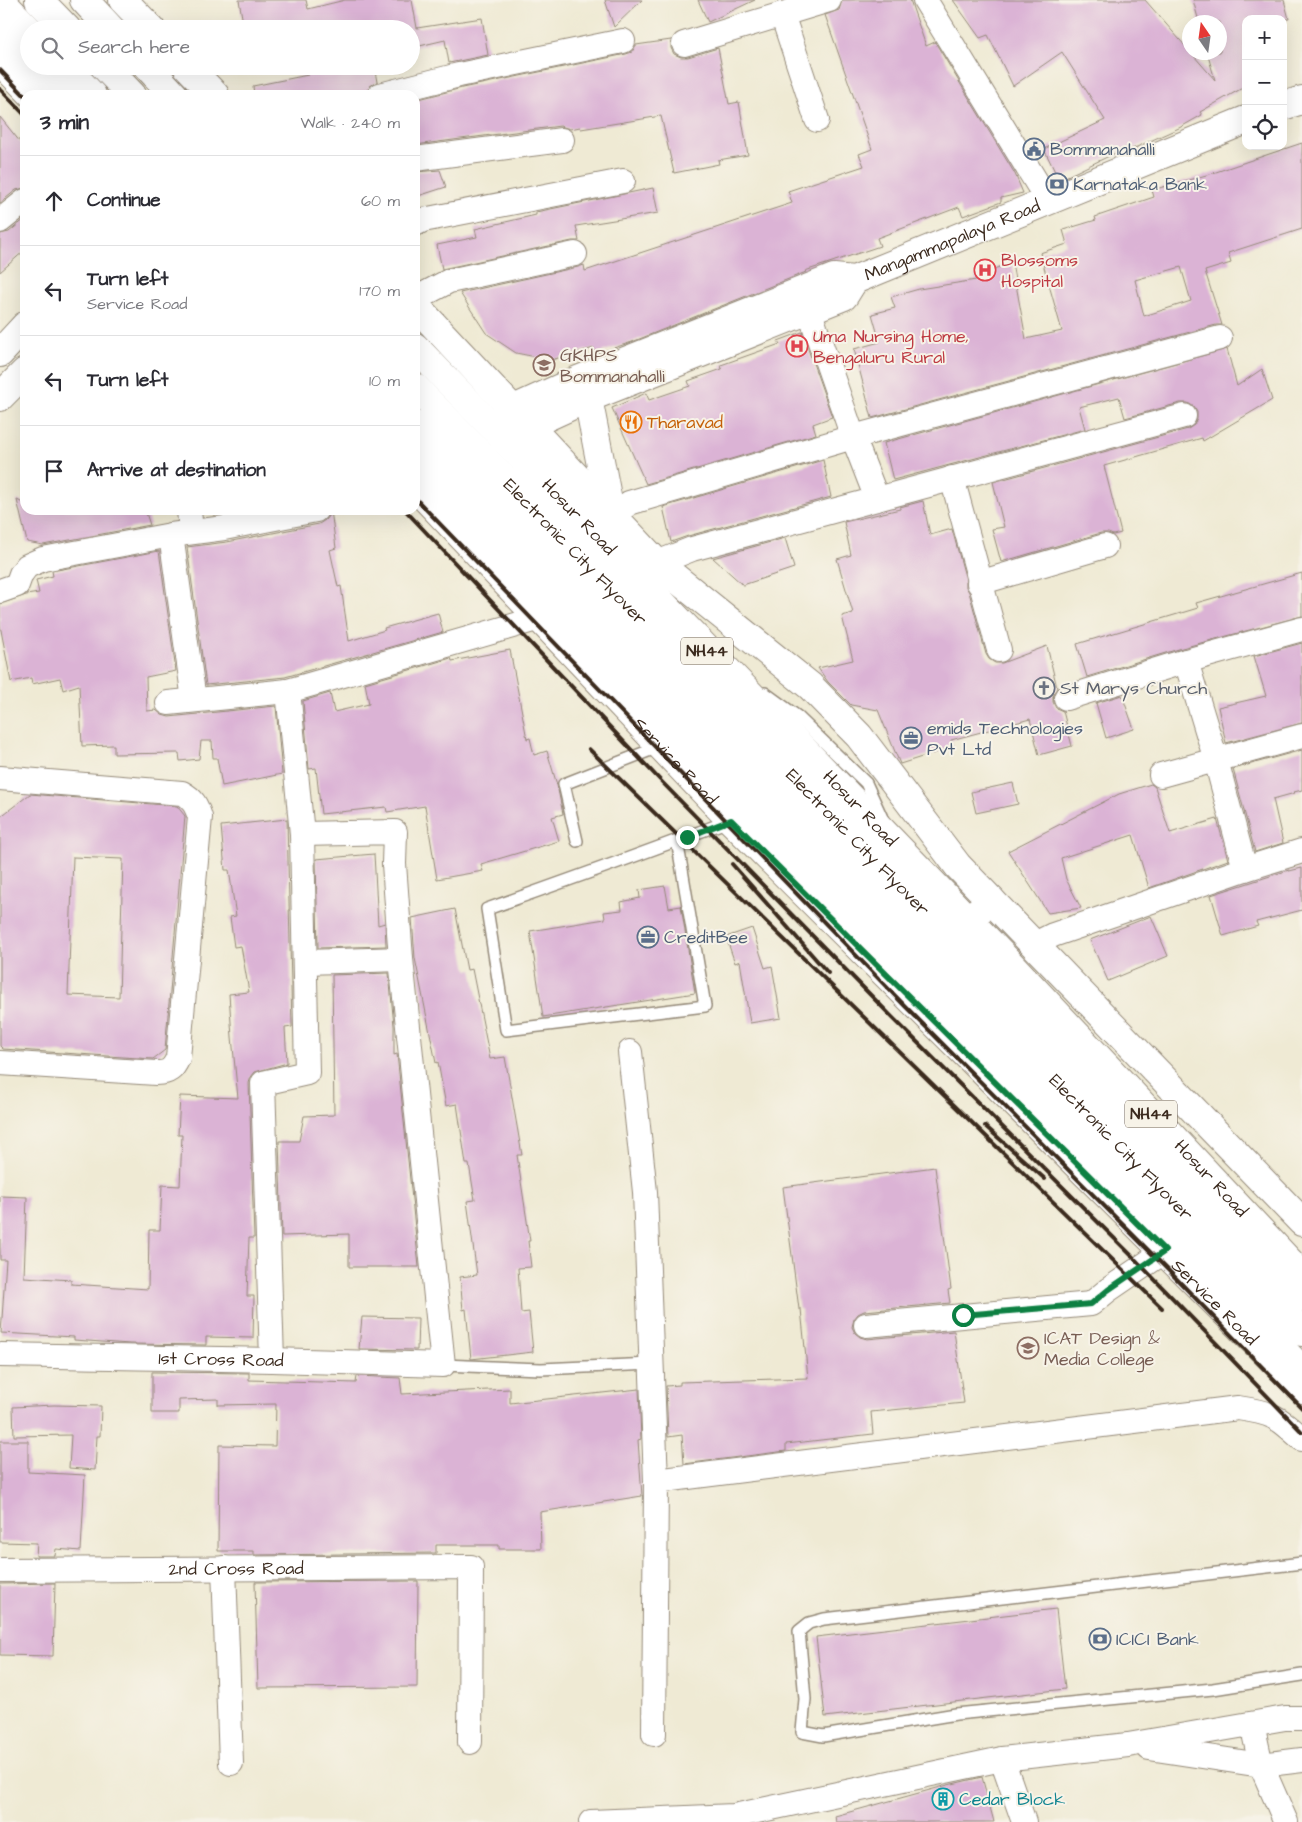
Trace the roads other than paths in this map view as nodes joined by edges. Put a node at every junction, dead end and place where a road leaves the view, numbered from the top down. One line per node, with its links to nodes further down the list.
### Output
1 (0, 0): 11 (main road)
2 (39, 0): 8 (main road)
3 (84, 0): 9 (main road)
4 (123, 0): 10 (main road)
5 (829, 0): 7 (street)
6 (925, 0): 36 (street)
7 (782, 14): 14 (street); 31 (street)
8 (58, 20)
9 (103, 20)
10 (142, 20)
11 (20, 21)
12 (0, 31): 15 (main road)
13 (623, 41): 28 (street)
14 (684, 44)
15 (20, 51)
16 (0, 61): 22 (main road)
17 (44, 75): 23 (main road)
18 (73, 75): 24 (main road)
19 (113, 75): 25 (main road)
20 (155, 75): 26 (main road)
21 (196, 75): 27 (main road)
22 (28, 90)
23 (58, 90)
24 (87, 90)
25 (127, 90)
26 (169, 90)
27 (210, 90)
28 (400, 90)
29 (1302, 100): 30 (main road)
30 (1286, 105)
31 (817, 120)
32 (1242, 122): 36 (main road, Mangammapalaya Road)
33 (562, 140): 34 (street)
34 (420, 158)
35 (622, 181): 39 (street)
36 (1048, 201): 41 (main road, Mangammapalaya Road)
37 (20, 205): 38 (street)
38 (0, 221)
39 (420, 222)
40 (575, 254): 42 (street)
41 (854, 280): 43 (main road, Mangammapalaya Road); 54 (main road, Mangammapalaya Road)
42 (420, 296)
43 (809, 310): 52 (main road, Mangammapalaya Road); 56 (street)
44 (420, 311): 54 (main road)
45 (20, 331): 48 (main road)
46 (1220, 338): 56 (street)
47 (420, 352): 88 (main road, Hosur Road / NH44)
48 (0, 353)
49 (20, 377): 51 (main road)
50 (420, 392): 97 (main road, Electronic City Flyover)
51 (0, 397)
52 (588, 398): 54 (main road, Mangammapalaya Road); 61 (main road)
53 (1184, 416): 58 (street)
54 (522, 417): 61 (main road)
55 (420, 430): 99 (main road, Electronic City Flyover)
56 (852, 437): 60 (street); 61 (street)
57 (420, 462): 104 (main road)
58 (952, 478): 60 (street); 66 (street)
59 (420, 492): 68 (main road, Service Road)
60 (877, 499): 65 (street)
61 (612, 514): 65 (main road)
62 (288, 515): 63 (street)
63 (184, 526): 67 (street); 74 (street)
64 (1105, 546): 66 (street)
65 (657, 563): 87 (main road)
66 (979, 583): 70 (street)
67 (0, 591)
68 (540, 618): 72 (street); 77 (main road, Service Road)
69 (1302, 629): 71 (street)
70 (998, 650)
71 (1186, 661): 73 (street); 78 (street)
72 (288, 691): 74 (street); 82 (street)
73 (1066, 698)
74 (194, 700): 75 (street)
75 (168, 703)
76 (1302, 736): 78 (street)
77 (661, 746): 81 (main road, Service Road); 84 (lane)
78 (1216, 760): 79 (street); 86 (street)
79 (1162, 775)
80 (0, 778): 93 (street)
81 (731, 820): 83 (lane); 95 (main road, Service Road)
82 (302, 834): 90 (street); 91 (street)
83 (677, 840): 83 (lane)
84 (577, 841)
85 (1302, 850): 86 (street)
86 (1245, 868): 89 (street)
87 (991, 900): 88 (main road); 89 (main road)
88 (968, 920): 96 (main road, Hosur Road / NH44)
89 (1034, 945): 94 (main road)
90 (401, 959): 91 (street); 103 (street)
91 (306, 962): 101 (street)
92 (630, 1052): 102 (street)
93 (0, 1063)
94 (1302, 1222)
95 (1165, 1251): 98 (street); 105 (main road, Service Road)
96 (1302, 1275)
97 (1302, 1298)
98 (866, 1325)
99 (1302, 1332)
100 (0, 1356): 101 (street, 1st Cross Road)
101 (272, 1360): 103 (street, 1st Cross Road)
102 (651, 1364): 103 (lane); 107 (street)
103 (443, 1365)
104 (1302, 1370)
105 (1302, 1389)
106 (1302, 1439): 107 (street)
107 (656, 1480): 114 (street)
108 (1302, 1563): 111 (lane)
109 (224, 1568): 110 (street, 2nd Cross Road); 115 (street, 2nd Cross Road); 119 (street)
110 (0, 1570)
111 (1302, 1675)
112 (1302, 1718): 113 (street)
113 (1252, 1724): 116 (street); 120 (street)
114 (654, 1734)
115 (470, 1742)
116 (1128, 1745): 117 (street); 120 (street)
117 (1002, 1759): 121 (street); 122 (street)
118 (1302, 1760): 120 (street)
119 (231, 1764)
120 (1261, 1766): 123 (street)
121 (590, 1822)
122 (1024, 1822)
123 (1286, 1822)

